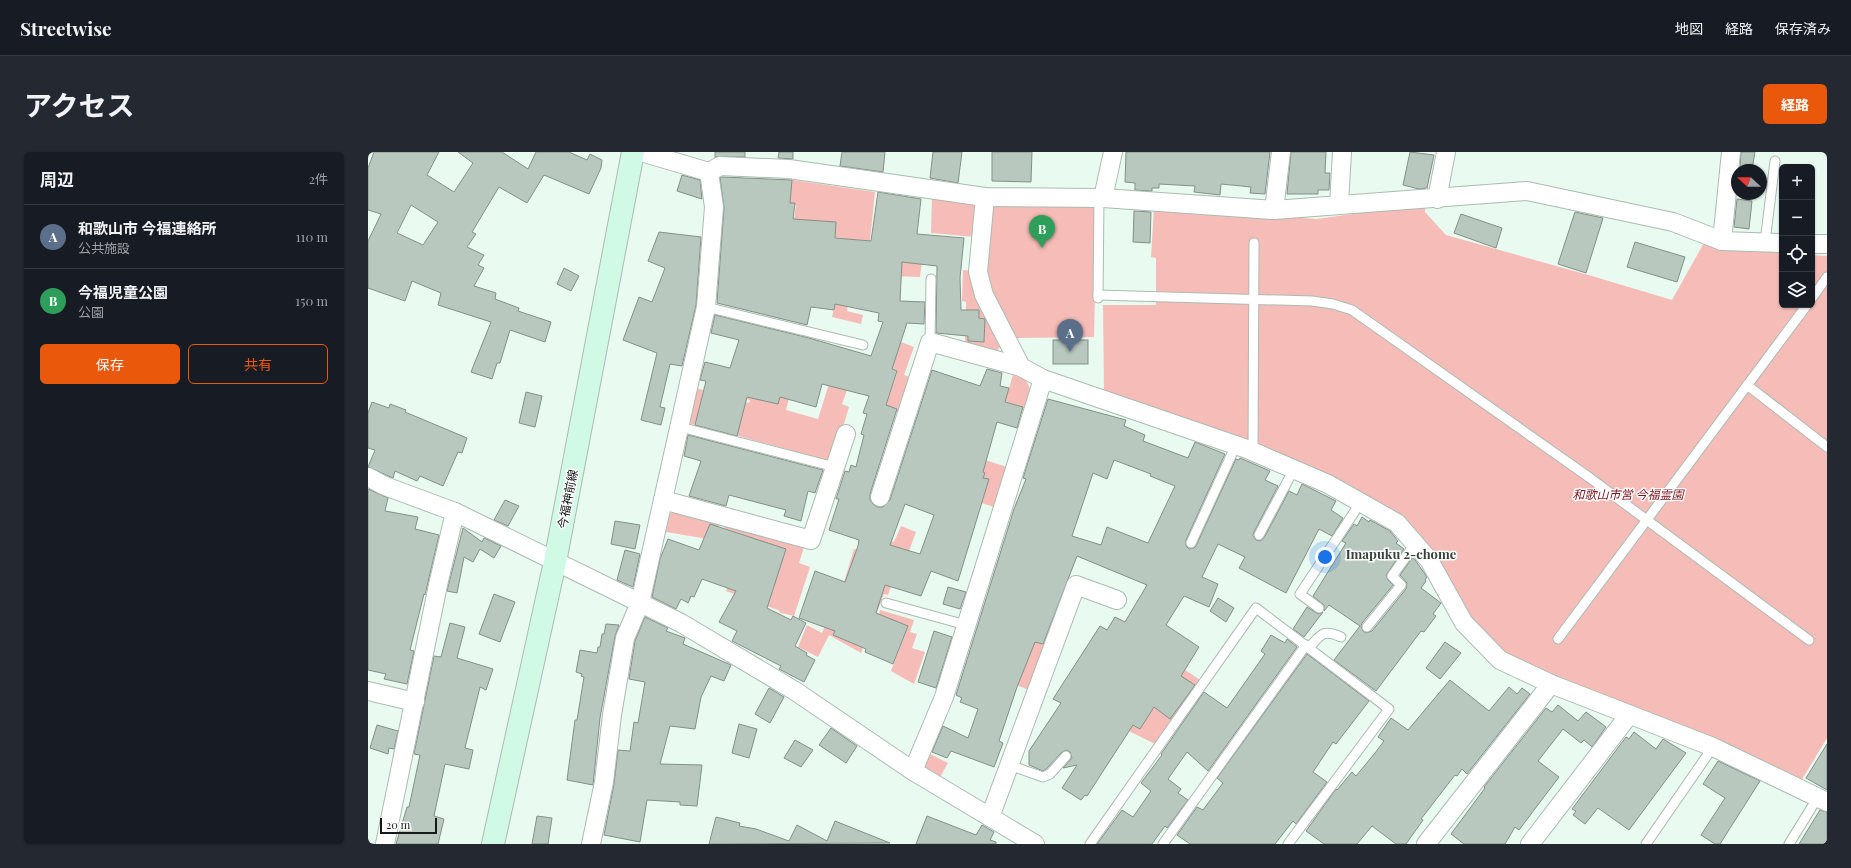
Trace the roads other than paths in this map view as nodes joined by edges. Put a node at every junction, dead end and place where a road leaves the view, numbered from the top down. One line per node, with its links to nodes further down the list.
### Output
1 (633, 152): 47 (street, 今福神前線)
2 (641, 152): 9 (street)
3 (1113, 152): 11 (street)
4 (1281, 152): 14 (street)
5 (1342, 152): 13 (street)
6 (1446, 152): 12 (street)
7 (1731, 152): 15 (street)
8 (1775, 161): 17 (lane)
9 (709, 172): 10 (street); 24 (street)
10 (985, 197): 11 (street); 28 (street)
11 (1101, 198): 14 (street); 23 (lane)
12 (1437, 199): 13 (street); 15 (street)
13 (1339, 205): 14 (street)
14 (1274, 210)
15 (1722, 241): 17 (street)
16 (1254, 243): 23 (lane)
17 (1774, 243)
18 (1815, 244): 19 (street)
19 (1827, 244)
20 (1827, 277): 22 (lane)
21 (931, 279): 26 (lane)
22 (1815, 294)
23 (1254, 300): 35 (lane); 43 (lane)
24 (706, 307): 27 (lane); 31 (street)
25 (1804, 308): 30 (lane)
26 (930, 342): 28 (street); 39 (street)
27 (862, 345)
28 (1021, 367): 29 (street)
29 (1043, 379): 33 (street); 52 (street)
30 (1747, 385): 34 (lane); 43 (lane)
31 (680, 427): 36 (lane); 40 (street)
32 (846, 434): 36 (street)
33 (1236, 445): 35 (street); 45 (lane)
34 (1827, 447)
35 (1253, 451): 37 (street)
36 (835, 467): 40 (street)
37 (1294, 469): 41 (street); 44 (lane)
38 (368, 477): 42 (street)
39 (880, 497)
40 (663, 500): 49 (street)
41 (1361, 502): 46 (street); 51 (lane)
42 (455, 512): 47 (street); 60 (street)
43 (1647, 520): 55 (lane); 56 (lane)
44 (1259, 535)
45 (1191, 543)
46 (1415, 544): 53 (lane); 58 (street)
47 (556, 562): 49 (street); 69 (street, 今福神前線)
48 (1117, 600): 64 (street)
49 (640, 603): 65 (street); 70 (street)
50 (886, 603): 52 (lane)
51 (1319, 608)
52 (966, 625): 65 (street)
53 (1367, 627)
54 (1342, 637): 57 (lane)
55 (1558, 639)
56 (1809, 640)
57 (1308, 647): 72 (lane); 73 (lane); 74 (lane)
58 (1551, 684): 61 (street); 75 (street)
59 (368, 691): 60 (street)
60 (415, 702): 68 (street)
61 (1629, 715): 62 (street); 76 (street)
62 (1713, 747): 66 (street); 77 (lane)
63 (1066, 756): 64 (lane)
64 (1009, 765): 67 (street)
65 (913, 771): 67 (street)
66 (1822, 799): 78 (lane)
67 (990, 817): 71 (street)
68 (385, 844)
69 (493, 844)
70 (591, 844)
71 (1035, 844)
72 (1090, 844)
73 (1164, 844)
74 (1288, 844)
75 (1426, 844)
76 (1530, 844)
77 (1646, 844)
78 (1789, 844)

